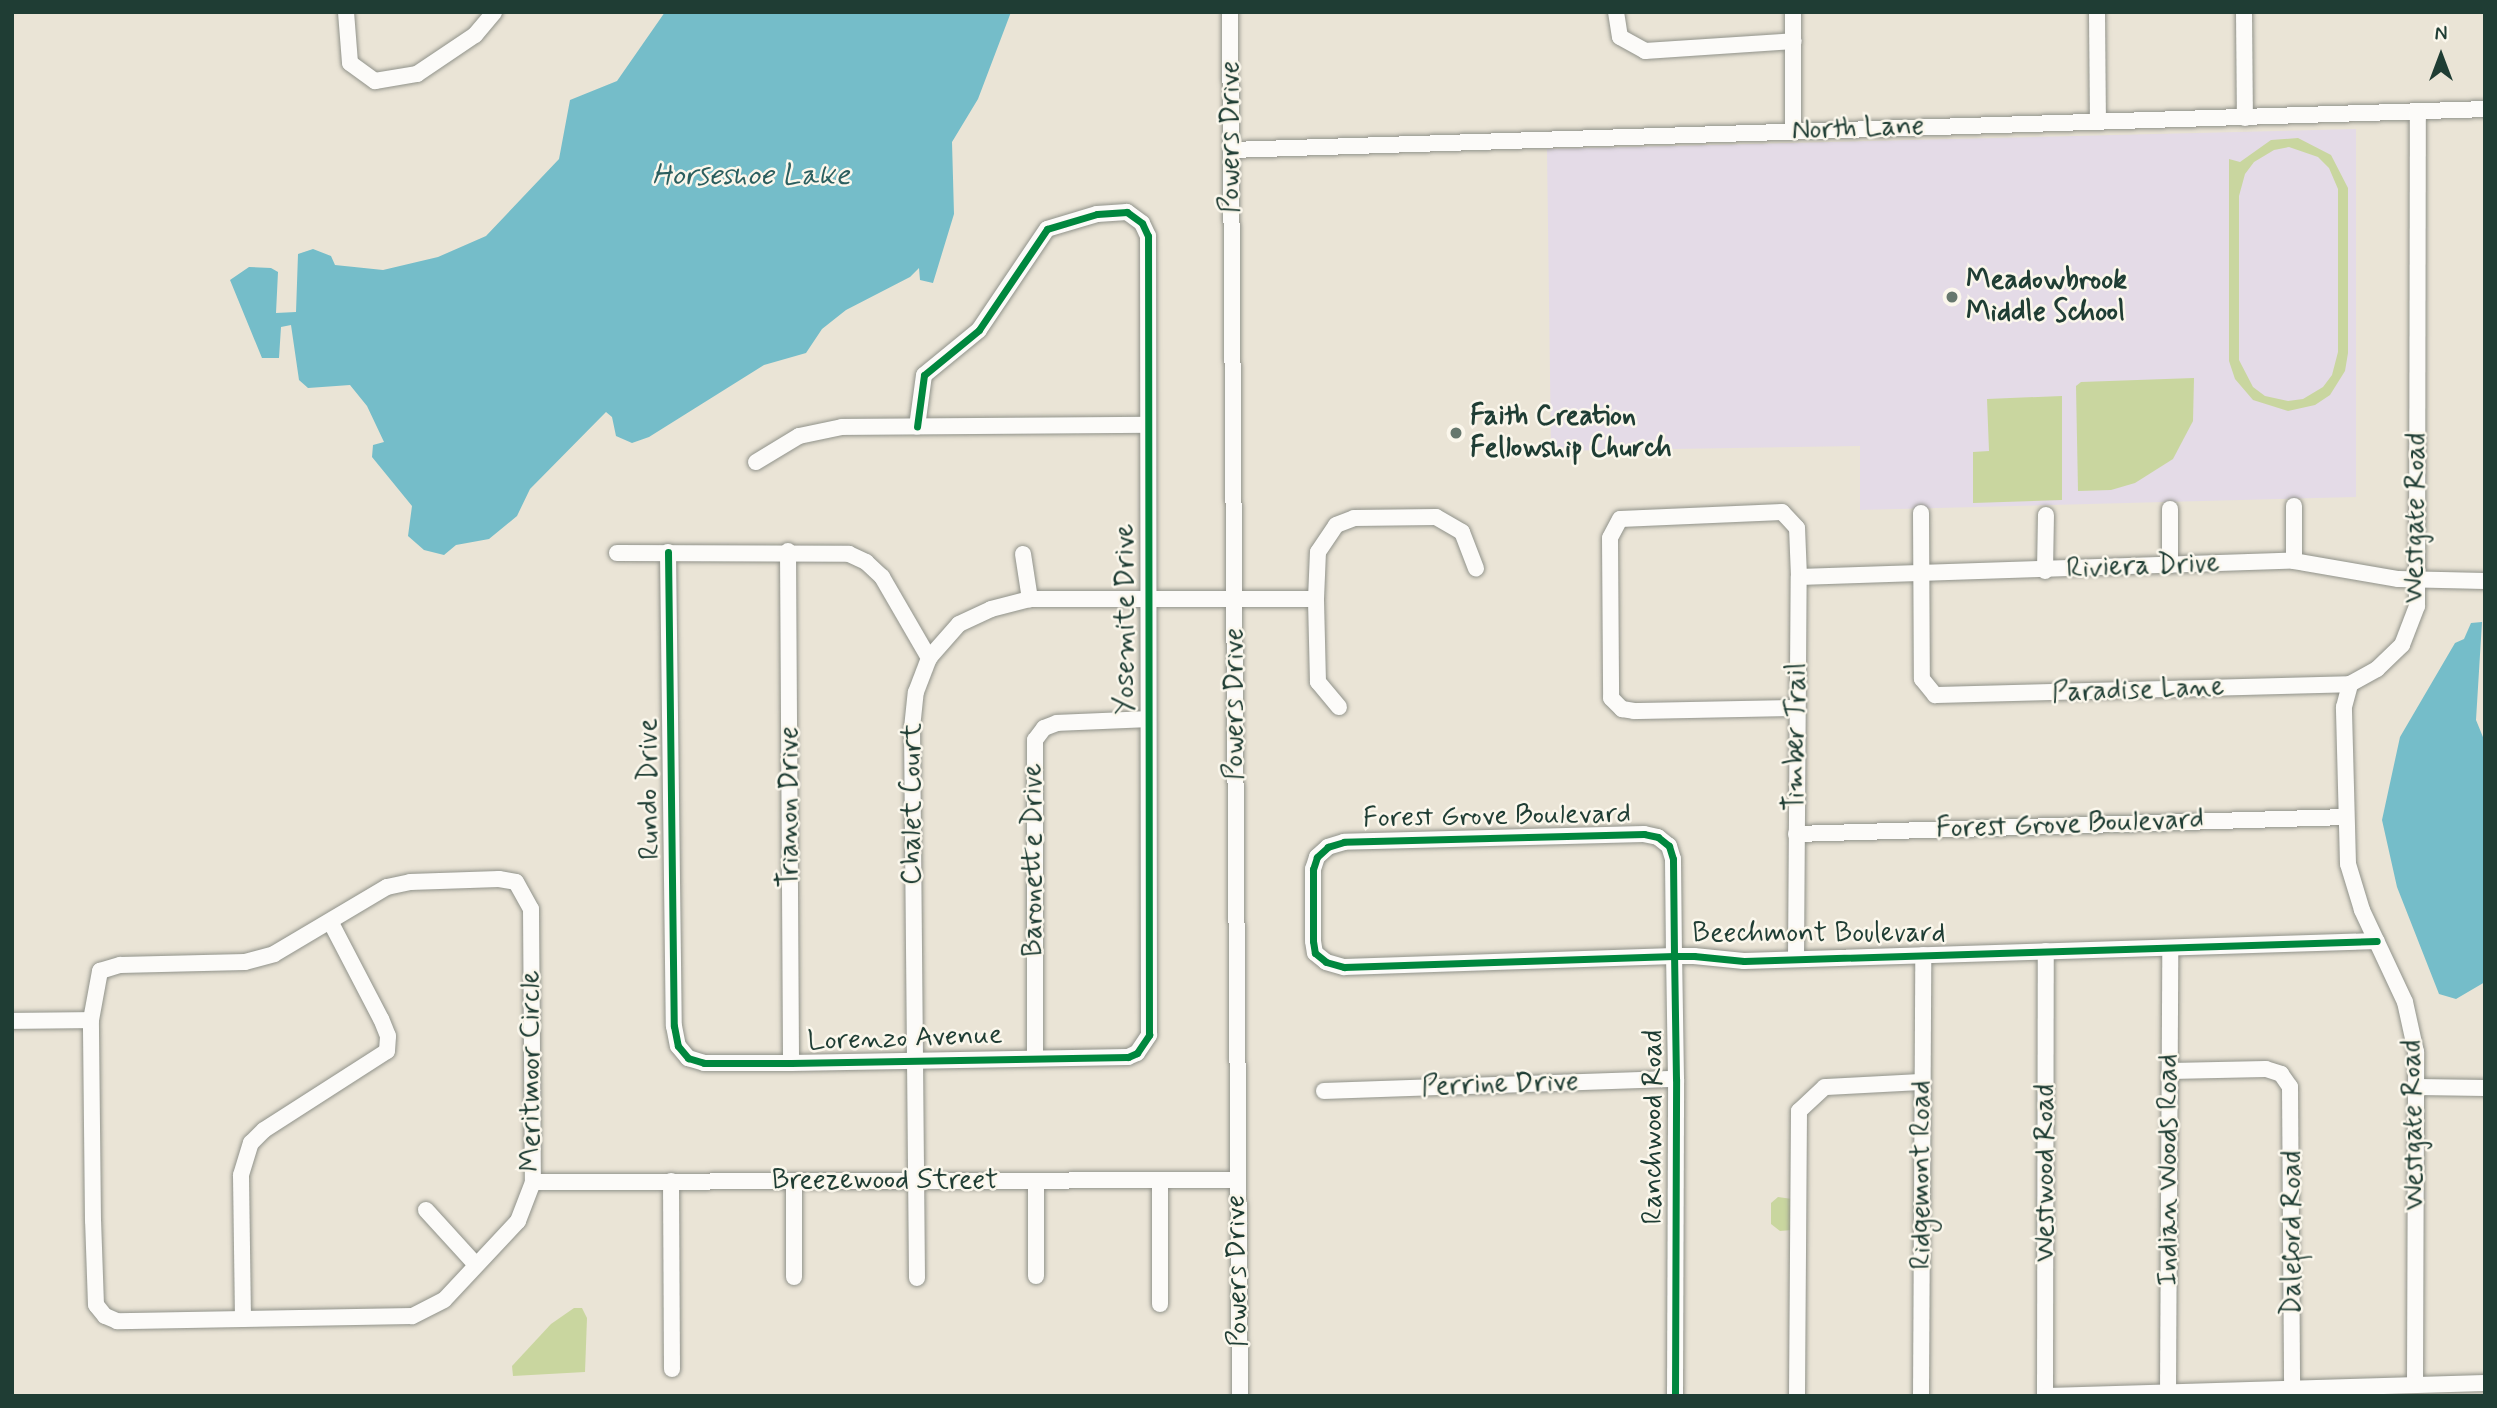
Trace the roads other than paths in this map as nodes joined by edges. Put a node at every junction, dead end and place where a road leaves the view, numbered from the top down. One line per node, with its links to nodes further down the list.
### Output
1 (346, 12): 2 (street)
2 (494, 12)
3 (1230, 12): 14 (street, Powers Drive)
4 (1793, 12): 8 (street)
5 (2097, 12): 12 (street)
6 (2244, 12): 11 (street)
7 (1616, 14): 8 (street)
8 (1794, 41): 13 (street)
9 (2485, 109): 10 (street, North Lane)
10 (2418, 111): 11 (street, North Lane); 32 (street, Westgate Road)
11 (2245, 118): 12 (street, North Lane)
12 (2098, 122): 13 (street, North Lane)
13 (1793, 130): 14 (street, North Lane)
14 (1231, 150): 35 (street, Powers Drive)
15 (1146, 425): 16 (street); 16 (street, Yosemite Drive); 34 (street, Yosemite Drive)
16 (917, 427): 17 (street)
17 (756, 462)
18 (2294, 506): 26 (street)
19 (2170, 509): 27 (street)
20 (1921, 513): 30 (street)
21 (2046, 515): 29 (street)
22 (788, 551): 24 (street); 38 (street); 60 (street, Trianon Drive)
23 (617, 552): 24 (street)
24 (668, 552): 56 (street, Rundo Drive)
25 (1023, 554): 36 (street)
26 (2294, 561): 27 (street, Riviera Drive); 32 (street, Riviera Drive)
27 (2170, 565): 29 (street, Riviera Drive)
28 (1476, 568): 37 (street)
29 (2045, 571): 30 (street, Riviera Drive)
30 (1921, 573): 31 (street, Riviera Drive); 39 (street, Paradise Lane)
31 (1798, 577): 41 (street, Timber Trail); 41 (street, Timber Trail)
32 (2418, 580): 33 (street, Riviera Drive); 39 (street, Westgate Road)
33 (2485, 581)
34 (1147, 598): 35 (street, Chalet Court); 36 (street, Chalet Court); 42 (street, Yosemite Drive)
35 (1234, 598): 37 (street, Chalet Court); 68 (street, Powers Drive)
36 (1030, 599): 38 (street, Chalet Court)
37 (1316, 599): 40 (street)
38 (929, 658): 59 (street, Chalet Court)
39 (2350, 684): 43 (street, Westgate Road)
40 (1339, 707)
41 (1797, 708): 44 (street, Timber Trail)
42 (1148, 719): 57 (street, Yosemite Drive); 58 (street, Baronette Drive)
43 (2345, 817): 44 (street, Forest Grove Boulevard); 48 (street, Westgate Road)
44 (1796, 834): 53 (street, Timber Trail)
45 (1673, 859): 46 (street, Forest Grove Boulevard); 52 (street, Ranchwood Road)
46 (1313, 903): 52 (street, Beechmont Boulevard)
47 (330, 921): 54 (street, Meritmoor Circle); 73 (street, Meritmoor Circle); 80 (street)
48 (2377, 941): 49 (street, Beechmont Boulevard); 64 (street, Westgate Road)
49 (2170, 948): 50 (street, Beechmont Boulevard); 61 (street, Indian Woods Road)
50 (2046, 951): 51 (street, Beechmont Boulevard); 90 (street, Westwood Road)
51 (1923, 955): 53 (street, Beechmont Boulevard); 63 (street, Ridgemont Road)
52 (1674, 956): 53 (street, Beechmont Boulevard); 62 (street, Ranchwood Road)
53 (1796, 959)
54 (91, 1020): 55 (street); 80 (street, Meritmoor Circle)
55 (12, 1021)
56 (674, 1026): 60 (street, Lorenzo Avenue)
57 (1149, 1035): 58 (street, Lorenzo Avenue)
58 (1035, 1057): 59 (street, Lorenzo Avenue)
59 (913, 1059): 60 (street, Lorenzo Avenue); 71 (street, Chalet Court)
60 (792, 1063)
61 (2170, 1071): 84 (street, Daleford Road); 85 (street, Indian Woods Road)
62 (1676, 1079): 66 (street, Perrine Drive); 87 (street, Ranchwood Road)
63 (1922, 1082): 88 (street); 89 (street, Ridgemont Road)
64 (2417, 1087): 65 (street); 83 (street, Westgate Road)
65 (2485, 1088)
66 (1324, 1091)
67 (1160, 1180): 68 (street, Breezewood Street); 72 (street, Breezewood Street); 79 (street)
68 (1237, 1180): 86 (street, Powers Drive)
69 (671, 1181): 70 (street, Breezewood Street); 73 (street, Breezewood Street); 81 (street)
70 (794, 1181): 71 (street, Breezewood Street); 77 (street)
71 (915, 1181): 72 (street, Breezewood Street); 78 (street, Chalet Court)
72 (1036, 1181): 76 (street)
73 (533, 1182): 75 (street, Meritmoor Circle)
74 (426, 1210): 75 (street)
75 (476, 1265): 80 (street, Meritmoor Circle)
76 (1036, 1276)
77 (794, 1277)
78 (917, 1278)
79 (1160, 1304)
80 (243, 1319)
81 (672, 1369)
82 (2485, 1383): 83 (street)
83 (2415, 1385): 84 (street)
84 (2292, 1389): 85 (street)
85 (2168, 1392): 90 (street)
86 (1240, 1396)
87 (1675, 1396)
88 (1797, 1396)
89 (1921, 1396)
90 (2046, 1396)

